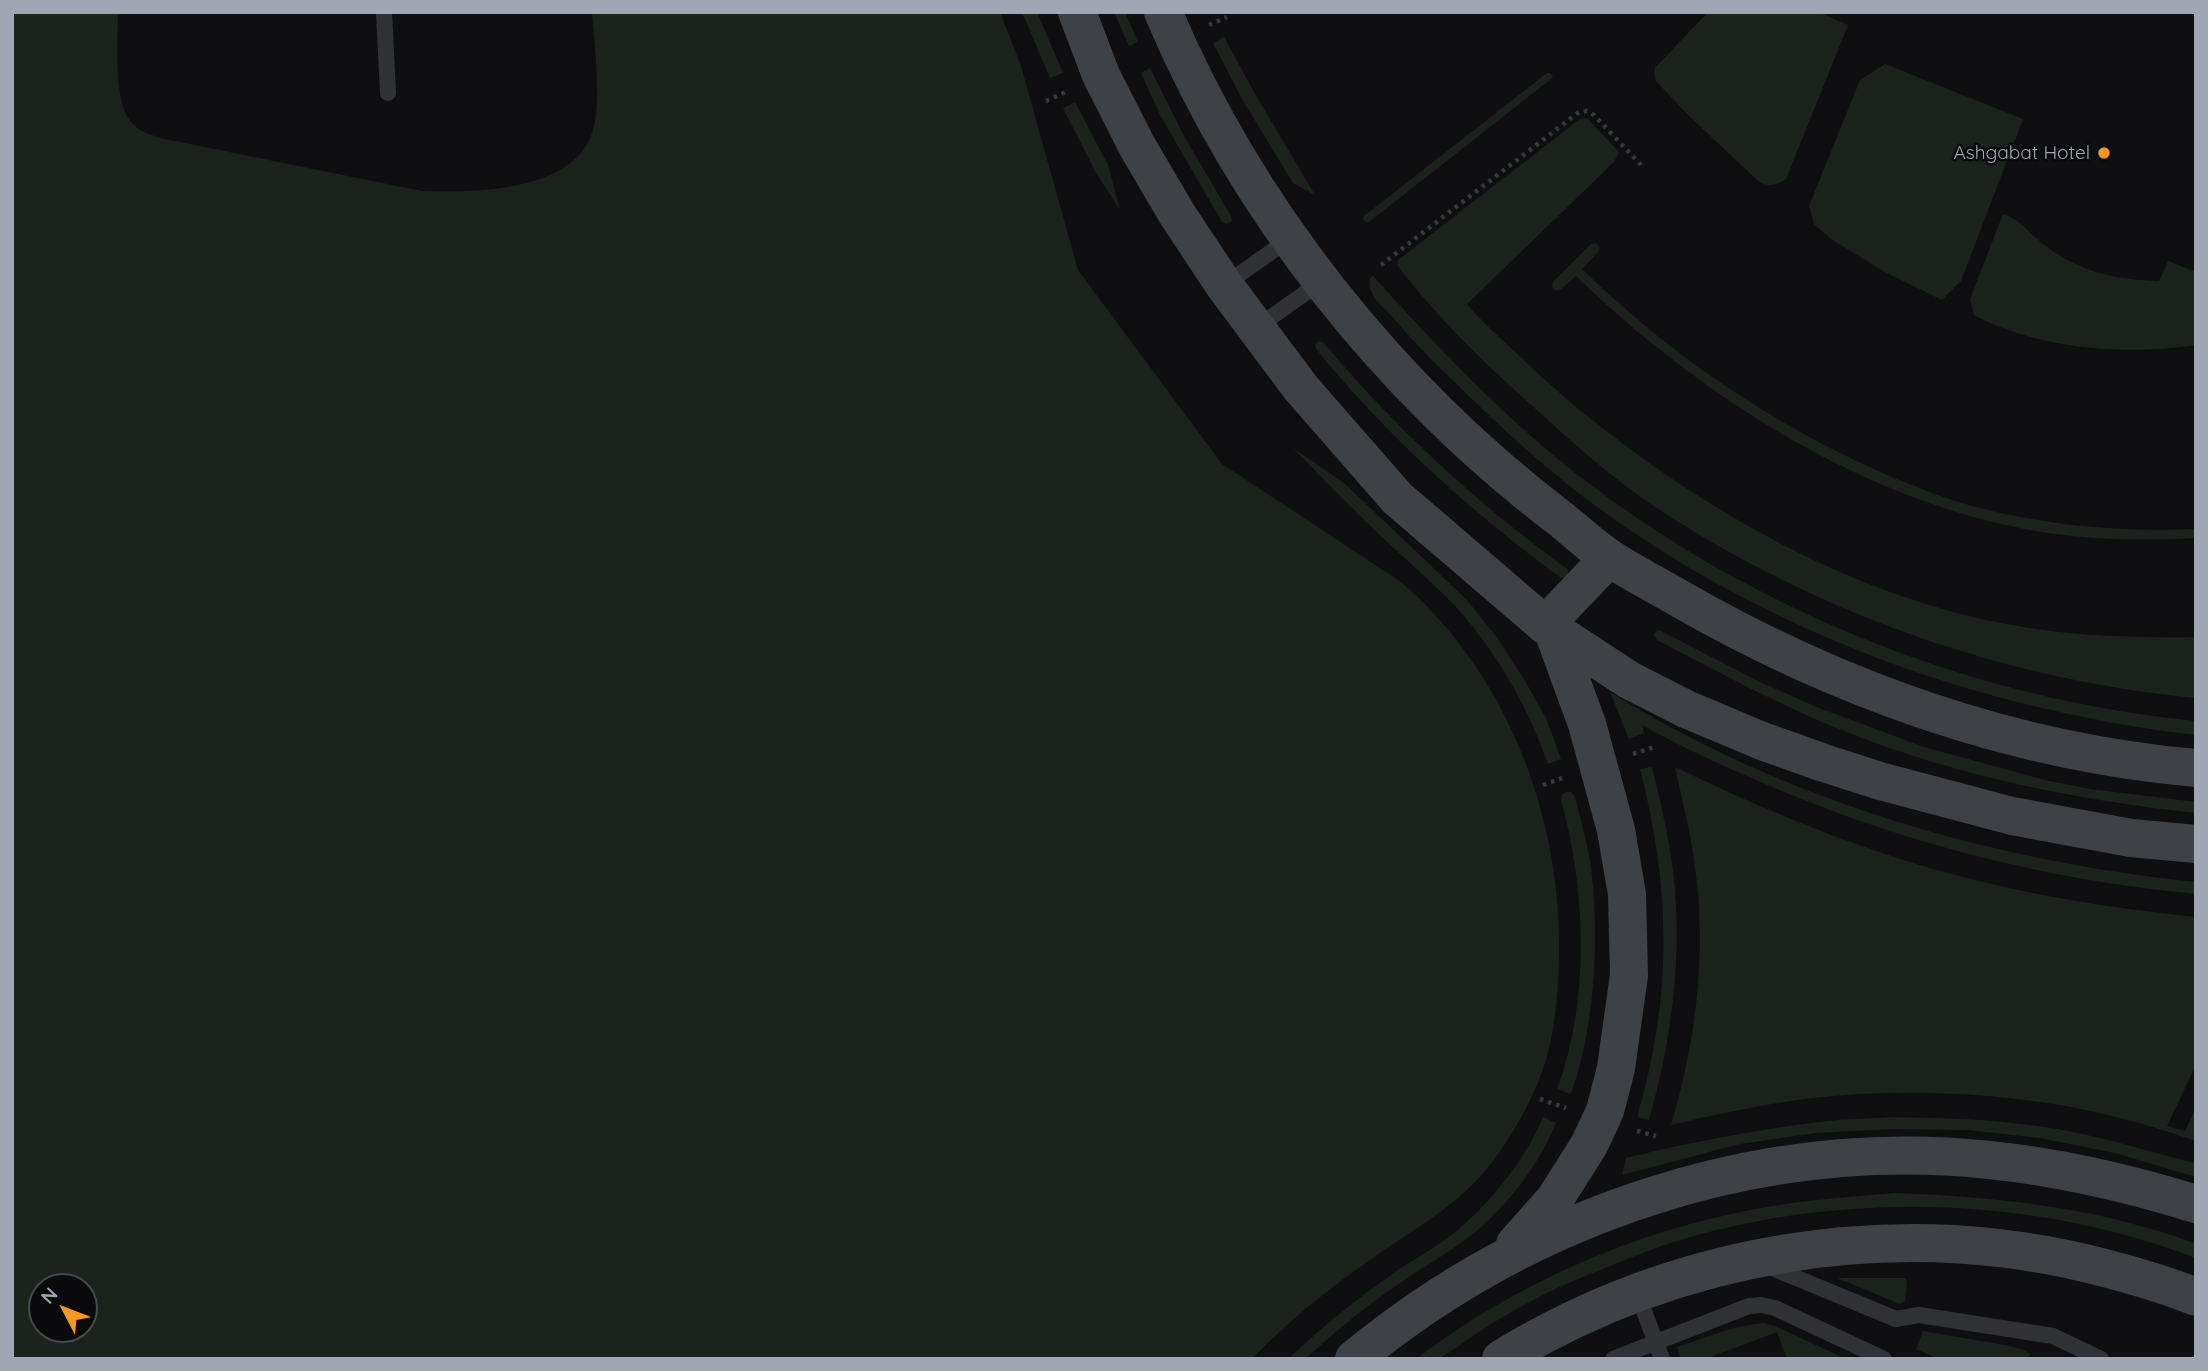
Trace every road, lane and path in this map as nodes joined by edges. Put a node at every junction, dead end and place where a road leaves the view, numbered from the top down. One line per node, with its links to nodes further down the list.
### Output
1 (384, 12): 4 (lane)
2 (1077, 12): 9 (street)
3 (1163, 12): 6 (street)
4 (388, 93)
5 (1641, 165): 7 (path)
6 (1291, 239): 8 (street); 9 (lane)
7 (1381, 265)
8 (1322, 281): 10 (lane); 11 (street)
9 (1224, 285): 10 (street)
10 (1256, 328): 12 (street)
11 (1609, 558): 12 (street); 13 (street)
12 (1549, 628): 14 (street); 16 (street)
13 (2196, 768)
14 (2196, 844)
15 (2196, 1205): 16 (street)
16 (1504, 1257): 22 (street)
17 (1751, 1260): 18 (street); 19 (street); 26 (lane)
18 (1637, 1292): 20 (lane); 21 (street)
19 (2196, 1297)
20 (1656, 1342): 23 (lane); 24 (lane); 25 (lane)
21 (1507, 1357)
22 (1354, 1359)
23 (1613, 1359)
24 (1662, 1359)
25 (1884, 1359)
26 (2101, 1359)

